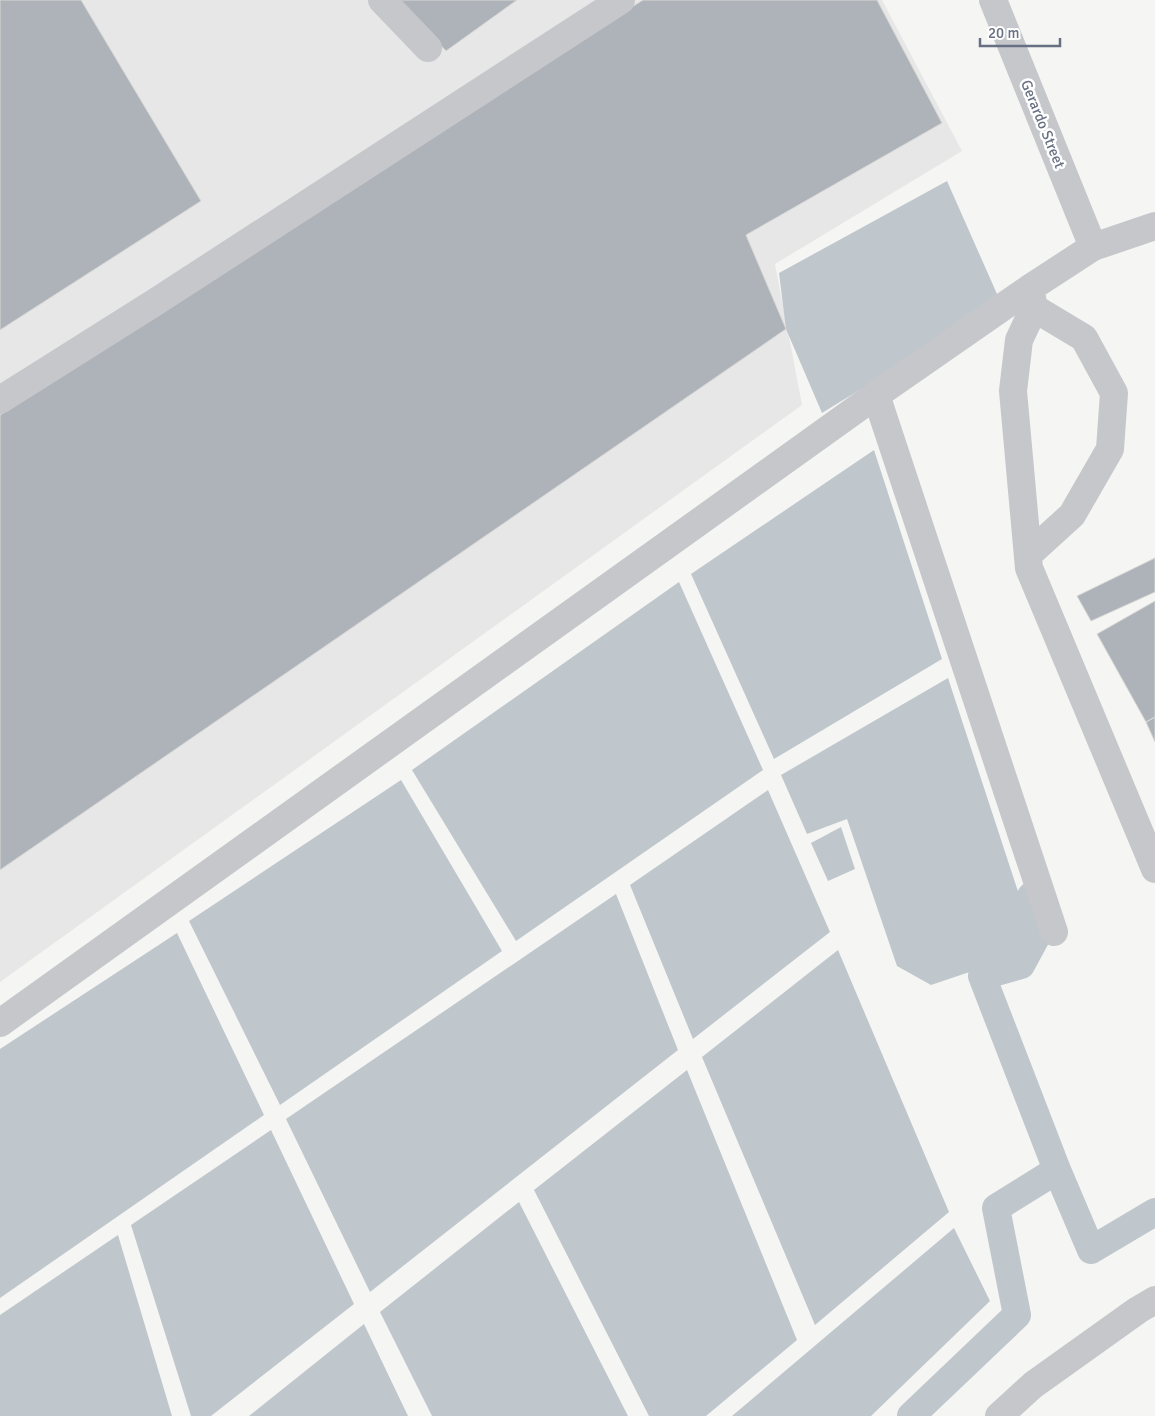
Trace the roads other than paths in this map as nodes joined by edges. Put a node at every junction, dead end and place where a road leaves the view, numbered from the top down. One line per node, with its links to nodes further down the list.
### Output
1 (382, 0): 4 (street)
2 (621, 0): 9 (street)
3 (993, 0): 6 (street, Gerardo Street)
4 (428, 48)
5 (1155, 226): 6 (street)
6 (1093, 248): 7 (street)
7 (1032, 298): 8 (street); 10 (street); 10 (street)
8 (876, 395): 12 (street); 13 (street)
9 (0, 400)
10 (1028, 555): 11 (street)
11 (1155, 869)
12 (1054, 932)
13 (0, 1023)
14 (1155, 1300): 15 (street)
15 (999, 1416)

